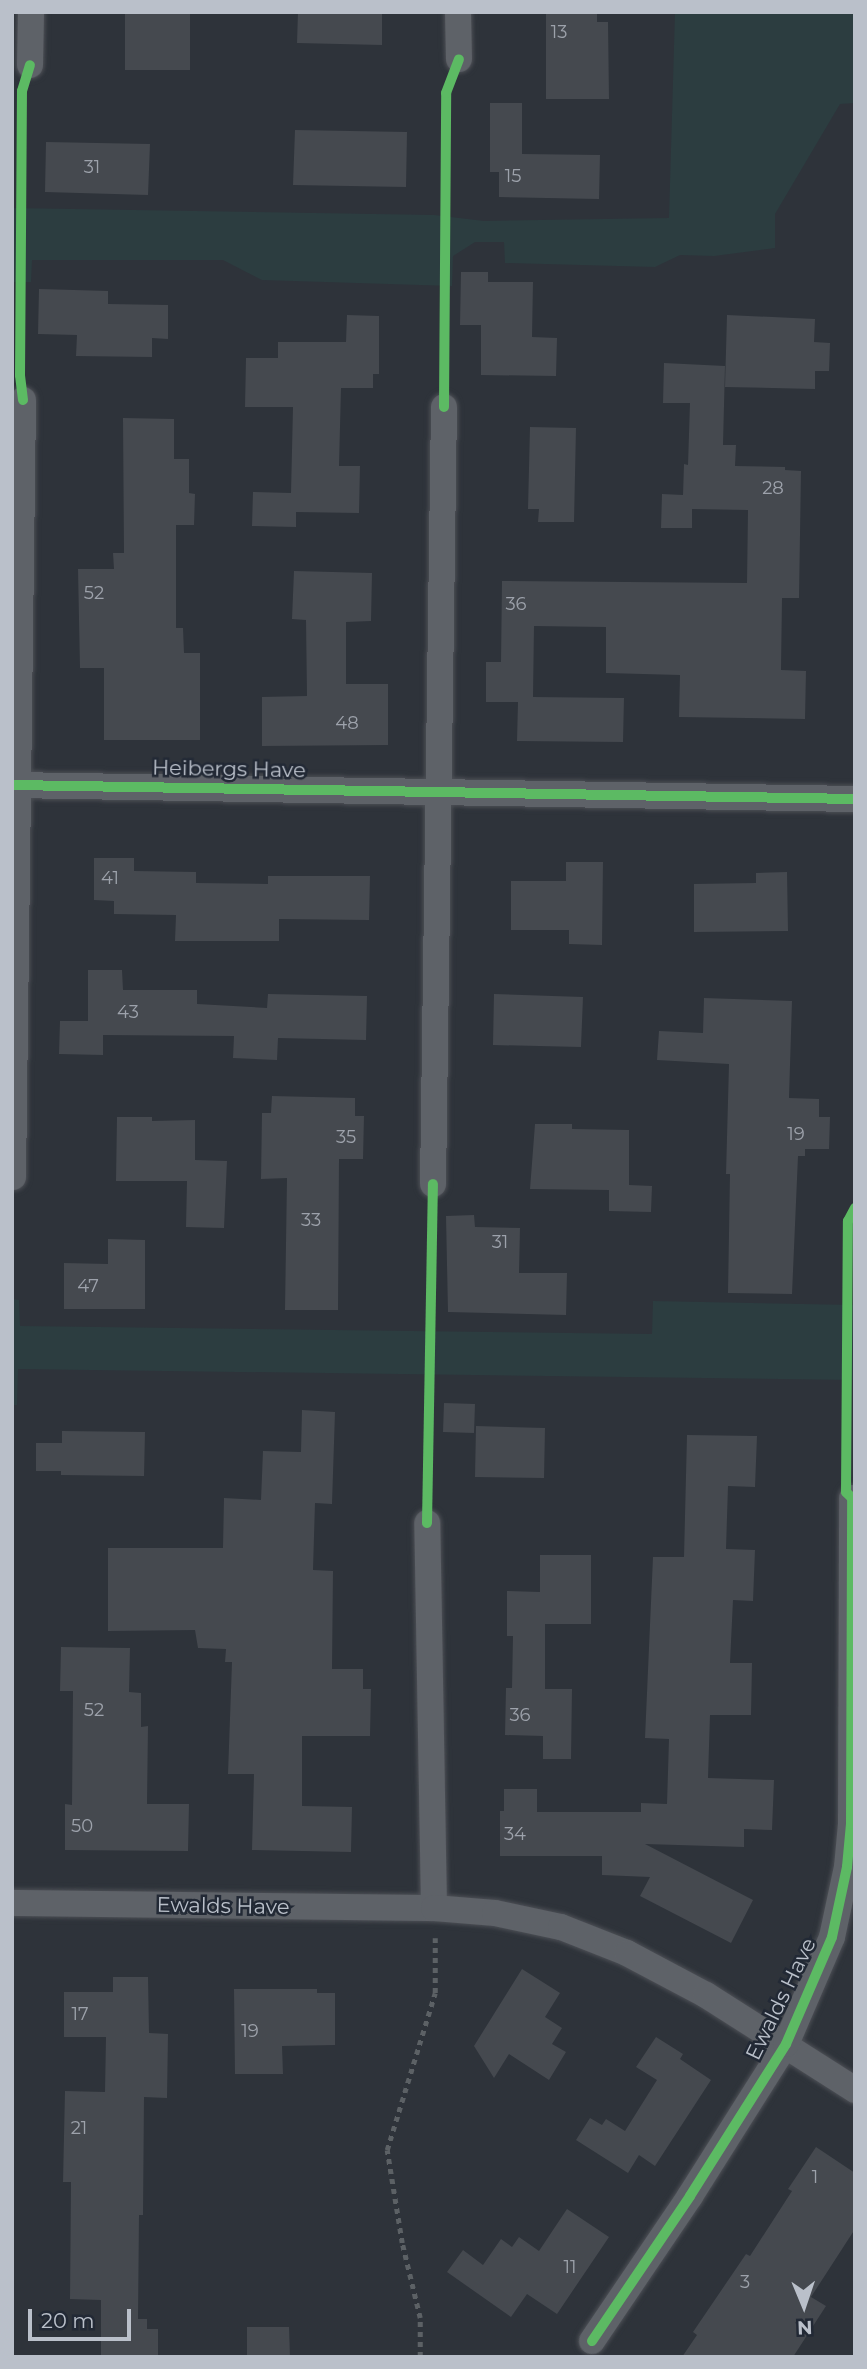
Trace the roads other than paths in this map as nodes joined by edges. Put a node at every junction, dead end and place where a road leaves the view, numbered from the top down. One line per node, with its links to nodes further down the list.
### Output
1 (31, 12): 4 (street)
2 (458, 12): 3 (street)
3 (458, 59)
4 (30, 65)
5 (23, 400): 7 (street)
6 (444, 407): 8 (street)
7 (15, 785): 8 (street, Heibergs Have); 10 (street)
8 (438, 792): 9 (street, Heibergs Have); 11 (street)
9 (855, 799)
10 (13, 1177)
11 (433, 1184)
12 (852, 1498): 16 (street, Ewalds Have)
13 (427, 1523): 15 (street)
14 (12, 1903): 15 (street, Ewalds Have)
15 (434, 1908): 17 (street, Ewalds Have)
16 (844, 1937): 17 (street, Ewalds Have)
17 (786, 2044): 18 (street, Ewalds Have); 19 (street, Ewalds Have)
18 (855, 2090)
19 (592, 2341)

